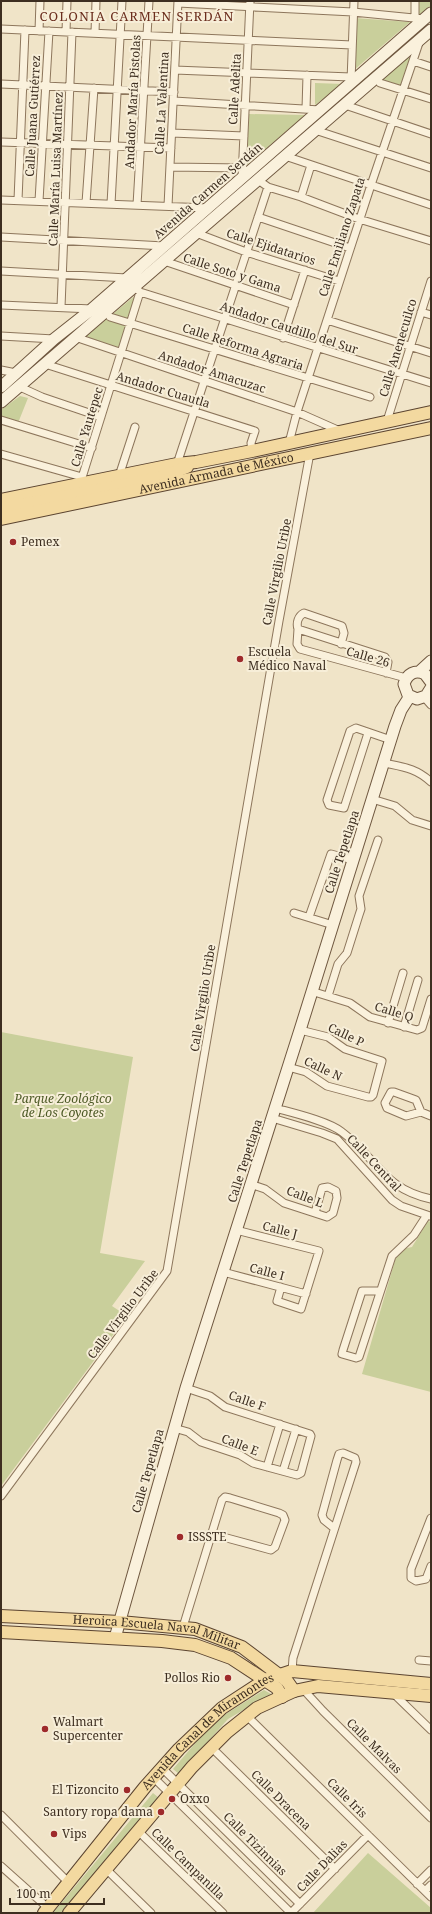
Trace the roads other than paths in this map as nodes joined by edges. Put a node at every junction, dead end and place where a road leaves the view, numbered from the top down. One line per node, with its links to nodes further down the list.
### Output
1 (40, 1): 14 (street)
2 (67, 1): 16 (street, Calle María Luisa Martínez)
3 (96, 1): 17 (street)
4 (122, 1): 18 (street)
5 (149, 1): 20 (street, Andador María Pistolas)
6 (354, 1): 10 (street)
7 (415, 1): 11 (street)
8 (178, 2): 9 (street); 21 (street, Calle La Valentina)
9 (250, 4): 10 (street); 22 (street, Calle Adelita)
10 (353, 12): 11 (street); 23 (street)
11 (423, 17): 29 (street, Avenida Carmen Serdán)
12 (1, 29): 13 (street)
13 (25, 30): 14 (street); 32 (street)
14 (39, 31): 15 (street)
15 (49, 31): 16 (street); 33 (street, Calle Juana Gutiérrez)
16 (69, 32): 17 (street); 34 (street, Calle María Luisa Martínez)
17 (95, 33): 18 (street)
18 (120, 34): 20 (street); 36 (street)
19 (428, 34): 24 (street, Calle Emiliano Zapata); 43 (street, Avenida Carmen Serdán)
20 (148, 36): 21 (street); 37 (street, Andador María Pistolas)
21 (176, 37): 22 (street); 26 (street, Calle La Valentina)
22 (249, 40): 23 (street); 27 (street, Calle Adelita)
23 (352, 45): 29 (street)
24 (413, 61): 25 (street); 38 (street, Calle Emiliano Zapata)
25 (431, 66)
26 (175, 70): 27 (street); 39 (street, Calle La Valentina)
27 (247, 73): 28 (street); 42 (street, Calle Adelita)
28 (307, 75): 29 (street); 44 (street)
29 (351, 80): 45 (street, Avenida Carmen Serdán)
30 (380, 83): 38 (street)
31 (1, 84): 32 (street)
32 (22, 85): 33 (street); 52 (street)
33 (46, 86): 34 (street); 53 (street, Calle Juana Gutiérrez)
34 (70, 87): 35 (street); 54 (street, Calle María Luisa Martínez)
35 (94, 88): 36 (street); 55 (street)
36 (117, 89): 37 (street); 56 (street)
37 (144, 90): 39 (street); 57 (street, Andador María Pistolas)
38 (403, 91): 40 (street); 46 (street, Calle Emiliano Zapata)
39 (174, 92): 41 (street, Calle La Valentina)
40 (431, 99)
41 (174, 101): 42 (street); 48 (street, Calle La Valentina)
42 (246, 105): 44 (street); 50 (street, Calle Adelita)
43 (345, 105): 46 (street); 47 (street, Avenida Carmen Serdán)
44 (306, 109): 45 (street)
45 (320, 110): 64 (street, Avenida Carmen Serdán)
46 (393, 121): 49 (street); 59 (street, Calle Emiliano Zapata)
47 (315, 130): 59 (street); 60 (street, Avenida Carmen Serdán)
48 (172, 133): 50 (street); 58 (street, Calle La Valentina)
49 (431, 134)
50 (244, 136): 64 (street, Calle Adelita)
51 (1, 142): 52 (street)
52 (20, 142): 53 (street); 70 (street)
53 (42, 143): 54 (street); 71 (street, Calle Juana Gutiérrez)
54 (68, 144): 55 (street); 72 (street, Calle María Luisa Martínez)
55 (90, 145): 56 (street); 73 (street)
56 (114, 146): 57 (street); 74 (street)
57 (142, 147): 58 (street); 75 (street, Andador María Pistolas)
58 (171, 148): 62 (street, Calle La Valentina)
59 (383, 153): 63 (street); 66 (street, Calle Emiliano Zapata)
60 (285, 156): 61 (street); 65 (street, Avenida Carmen Serdán)
61 (311, 164): 66 (street); 68 (street)
62 (170, 167): 64 (street); 77 (street, Calle La Valentina)
63 (431, 168)
64 (243, 173): 78 (street, Avenida Carmen Serdán)
65 (258, 180): 67 (street); 78 (street, Avenida Carmen Serdán)
66 (371, 184): 76 (street); 80 (street, Calle Emiliano Zapata)
67 (268, 187): 68 (street); 79 (street)
68 (302, 197): 80 (street)
69 (1, 200): 70 (street)
70 (18, 200): 71 (street)
71 (39, 201): 72 (street)
72 (65, 202): 73 (street); 83 (street, Calle María Luisa Martínez)
73 (86, 203): 74 (street)
74 (111, 204): 75 (street)
75 (137, 205): 77 (street)
76 (431, 205)
77 (168, 206): 78 (street)
78 (211, 212): 81 (street, Avenida Carmen Serdán); 85 (street, Avenida Carmen Serdán)
79 (258, 217): 86 (street); 87 (street)
80 (359, 220): 84 (street); 86 (street, Calle Emiliano Zapata)
81 (196, 233): 87 (street, Calle Ejidatarios); 88 (street, Avenida Carmen Serdán)
82 (1, 237): 83 (street)
83 (64, 241): 85 (street); 91 (street, Calle María Luisa Martínez)
84 (431, 242)
85 (164, 246): 92 (street, Avenida Carmen Serdán)
86 (350, 248): 93 (street, Calle Emiliano Zapata)
87 (246, 252): 89 (street, Calle Ejidatarios); 95 (street)
88 (164, 262): 95 (street, Calle Soto y Gama); 96 (street, Avenida Carmen Serdán)
89 (305, 270): 93 (street, Calle Ejidatarios); 98 (street, Calle Emiliano Zapata)
90 (1, 271): 91 (street)
91 (62, 274): 92 (street); 99 (street, Calle María Luisa Martínez)
92 (127, 278): 100 (street, Avenida Carmen Serdán)
93 (339, 281): 105 (street, Calle Emiliano Zapata)
94 (431, 281): 101 (street, Calle Anenecuilco)
95 (236, 285): 98 (street, Calle Soto y Gama); 104 (street)
96 (138, 290): 104 (street, Andador Caudillo del Sur); 106 (street, Calle Yautepec); 108 (street, Avenida Carmen Serdán)
97 (1, 305): 99 (street)
98 (294, 305): 109 (street, Calle Emiliano Zapata)
99 (61, 307): 100 (street)
100 (92, 309): 110 (street, Avenida Carmen Serdán)
101 (421, 312): 102 (street); 111 (street, Calle Anenecuilco)
102 (431, 315)
103 (110, 316): 106 (street, Calle Reforma Agraria)
104 (224, 319): 109 (street, Andador Caudillo del Sur); 113 (street)
105 (327, 320): 111 (street); 112 (street, Calle Emiliano Zapata)
106 (131, 323): 113 (street, Calle Reforma Agraria); 115 (street, Calle Yautepec)
107 (1, 336): 110 (street)
108 (75, 337): 115 (street, Andador Amacuzac); 116 (street, Avenida Carmen Serdán)
109 (283, 338): 112 (street, Andador Caudillo del Sur)
110 (54, 339): 118 (street, Avenida Carmen Serdán)
111 (410, 346): 114 (street); 119 (street, Calle Anenecuilco)
112 (317, 348): 119 (street, Andador Caudillo del Sur); 120 (street, Calle Emiliano Zapata)
113 (214, 349): 120 (street, Calle Reforma Agraria); 121 (street)
114 (431, 353)
115 (121, 354): 121 (street, Andador Amacuzac); 124 (street, Calle Yautepec)
116 (45, 364): 123 (street, Avenida Carmen Serdán); 124 (street, Andador Cuautla)
117 (1, 370): 118 (street)
118 (16, 373): 125 (street, Avenida Carmen Serdán)
119 (401, 375): 122 (street, Andador Caudillo del Sur); 133 (street, Calle Anenecuilco)
120 (307, 379): 126 (street, Calle Reforma Agraria); 129 (street, Calle Emiliano Zapata)
121 (204, 381): 128 (street); 129 (street, Andador Amacuzac)
122 (431, 384)
123 (20, 386): 127 (street, Avenida Carmen Serdán); 131 (street)
124 (111, 386): 128 (street, Andador Cuautla); 131 (street, Calle Yautepec)
125 (1, 387)
126 (370, 397)
127 (1, 402)
128 (194, 412): 139 (street, Andador Cuautla); 143 (street)
129 (297, 412): 136 (street, Andador Amacuzac); 137 (street, Calle Emiliano Zapata)
130 (431, 412): 133 (main road, Avenida Armada de México)
131 (101, 417): 138 (street, Calle Yautepec)
132 (1, 420): 138 (street)
133 (387, 422): 136 (main road, Avenida Armada de México)
134 (135, 427): 144 (street)
135 (431, 428): 140 (main road, Avenida Armada de México)
136 (340, 431): 137 (main road, Avenida Armada de México)
137 (289, 443): 139 (main road, Avenida Armada de México)
138 (92, 448): 145 (street, Calle Yautepec)
139 (252, 451): 142 (main road, Avenida Armada de México)
140 (310, 453): 148 (main road, Avenida Armada de México); 200 (street, Calle Virgilio Uribe)
141 (1, 454): 145 (street)
142 (196, 462): 143 (main road, Avenida Armada de México); 147 (main road)
143 (177, 464): 144 (main road, Avenida Armada de México)
144 (118, 476): 145 (main road, Avenida Armada de México)
145 (81, 480): 146 (main road, Avenida Armada de México)
146 (1, 500)
147 (1, 509)
148 (1, 519)
149 (298, 629): 150 (street); 150 (street); 153 (street, Calle 26)
150 (340, 644): 153 (street)
151 (431, 661): 152 (street)
152 (419, 672): 154 (street); 155 (street)
153 (386, 673): 154 (street, Calle 26)
154 (406, 678): 156 (street)
155 (431, 679): 157 (street)
156 (410, 696): 157 (street); 159 (street, Calle Tepetlapa)
157 (427, 701)
158 (368, 733): 158 (street); 159 (street)
159 (391, 740): 160 (street, Calle Tepetlapa)
160 (384, 763): 161 (street); 162 (street, Calle Tepetlapa)
161 (431, 782)
162 (372, 799): 163 (street); 165 (street, Calle Tepetlapa)
163 (431, 826)
164 (378, 840): 172 (street)
165 (353, 860): 167 (street); 168 (street, Calle Tepetlapa)
166 (294, 913): 167 (street)
167 (309, 917): 168 (street)
168 (333, 925): 171 (street, Calle Tepetlapa)
169 (403, 973): 174 (street)
170 (418, 980): 175 (street)
171 (311, 991): 172 (street, Calle Q); 176 (street, Calle Tepetlapa)
172 (328, 996): 174 (street, Calle Q)
173 (431, 999): 175 (street, Calle Q)
174 (388, 1023): 175 (street, Calle Q)
175 (404, 1027)
176 (300, 1030): 177 (street, Calle Tepetlapa); 178 (street, Calle P)
177 (288, 1067): 178 (street, Calle N); 180 (street, Calle Tepetlapa)
178 (371, 1097)
179 (421, 1112): 179 (street); 181 (street)
180 (274, 1113): 182 (street, Calle Tepetlapa); 183 (street, Calle Central); 185 (street, Calle Central)
181 (431, 1116)
182 (250, 1184): 186 (street, Calle L); 188 (street, Calle Tepetlapa)
183 (416, 1196): 184 (street, Calle Central); 185 (street, Calle Central)
184 (431, 1199)
185 (412, 1210): 187 (street, Calle Central)
186 (315, 1213): 186 (street, Calle L)
187 (429, 1215): 191 (street)
188 (236, 1230): 189 (street, Calle Tepetlapa); 192 (street, Calle J)
189 (223, 1272): 190 (street, Calle I); 193 (street, Calle Tepetlapa)
190 (281, 1287): 192 (street, Calle I); 192 (street)
191 (380, 1291): 191 (street)
192 (306, 1294)
193 (186, 1388): 194 (street, Calle F); 195 (street, Calle Tepetlapa)
194 (280, 1424): 196 (street, Calle F); 197 (street)
195 (174, 1428): 197 (street, Calle E); 206 (street, Calle Tepetlapa)
196 (296, 1429): 198 (street); 199 (street, Calle F)
197 (267, 1467): 198 (street, Calle E)
198 (283, 1471): 199 (street, Calle E)
199 (301, 1473)
200 (1, 1496)
201 (431, 1518): 204 (street)
202 (334, 1528): 202 (street); 212 (street)
203 (212, 1534): 203 (street); 207 (street)
204 (431, 1566)
205 (1, 1616): 206 (main road, Heroica Escuela Naval Militar)
206 (120, 1622): 207 (main road, Heroica Escuela Naval Militar); 209 (street, Calle Tepetlapa)
207 (183, 1627): 213 (main road, Heroica Escuela Naval Militar)
208 (1, 1632): 209 (main road, Heroica Escuela Naval Militar)
209 (115, 1638): 214 (main road, Heroica Escuela Naval Militar)
210 (419, 1660): 211 (street)
211 (431, 1661)
212 (292, 1671): 213 (main road, Avenida Canal de Miramontes); 215 (main road, Avenida Canal de Miramontes)
213 (279, 1674): 214 (main road, Avenida Canal de Miramontes); 216 (main road, Heroica Escuela Naval Militar)
214 (265, 1680): 218 (main road, Heroica Escuela Naval Militar); 223 (main road, Avenida Canal de Miramontes)
215 (431, 1684)
216 (298, 1690): 217 (main road, Avenida Canal de Miramontes); 218 (main road, Avenida Canal de Miramontes); 227 (street, Calle Malvas)
217 (392, 1692): 219 (main road, Avenida Canal de Miramontes); 221 (street)
218 (282, 1696): 220 (main road, Avenida Canal de Miramontes)
219 (431, 1696)
220 (247, 1716): 222 (main road, Avenida Canal de Miramontes); 229 (street, Calle Iris)
221 (431, 1730)
222 (211, 1747): 225 (main road, Avenida Canal de Miramontes); 232 (street, Calle Dracena)
223 (162, 1768): 224 (main road, Avenida Canal de Miramontes); 225 (street)
224 (153, 1777): 225 (street); 234 (main road, Avenida Canal de Miramontes)
225 (173, 1788): 228 (main road, Avenida Canal de Miramontes); 239 (street, Calle Tizinnias); 244 (street, Calle Tizinnias)
226 (1, 1815): 234 (street)
227 (431, 1818)
228 (138, 1831): 231 (main road, Avenida Canal de Miramontes); 243 (street, Calle Campanilla)
229 (368, 1835): 232 (street, Calle Dalias); 235 (street, Calle Iris)
230 (1, 1866): 240 (street)
231 (106, 1869): 241 (main road, Avenida Canal de Miramontes); 242 (street)
232 (335, 1869): 239 (street, Calle Dalias)
233 (431, 1870): 235 (street)
234 (69, 1884): 240 (main road, Avenida Canal de Miramontes)
235 (417, 1884): 237 (street, Calle Iris)
236 (431, 1885): 237 (street)
237 (425, 1891): 238 (street, Calle Iris)
238 (431, 1897)
239 (300, 1904): 244 (street, Calle Dalias)
240 (46, 1910)
241 (69, 1913)
242 (151, 1913)
243 (223, 1913)
244 (291, 1913)

